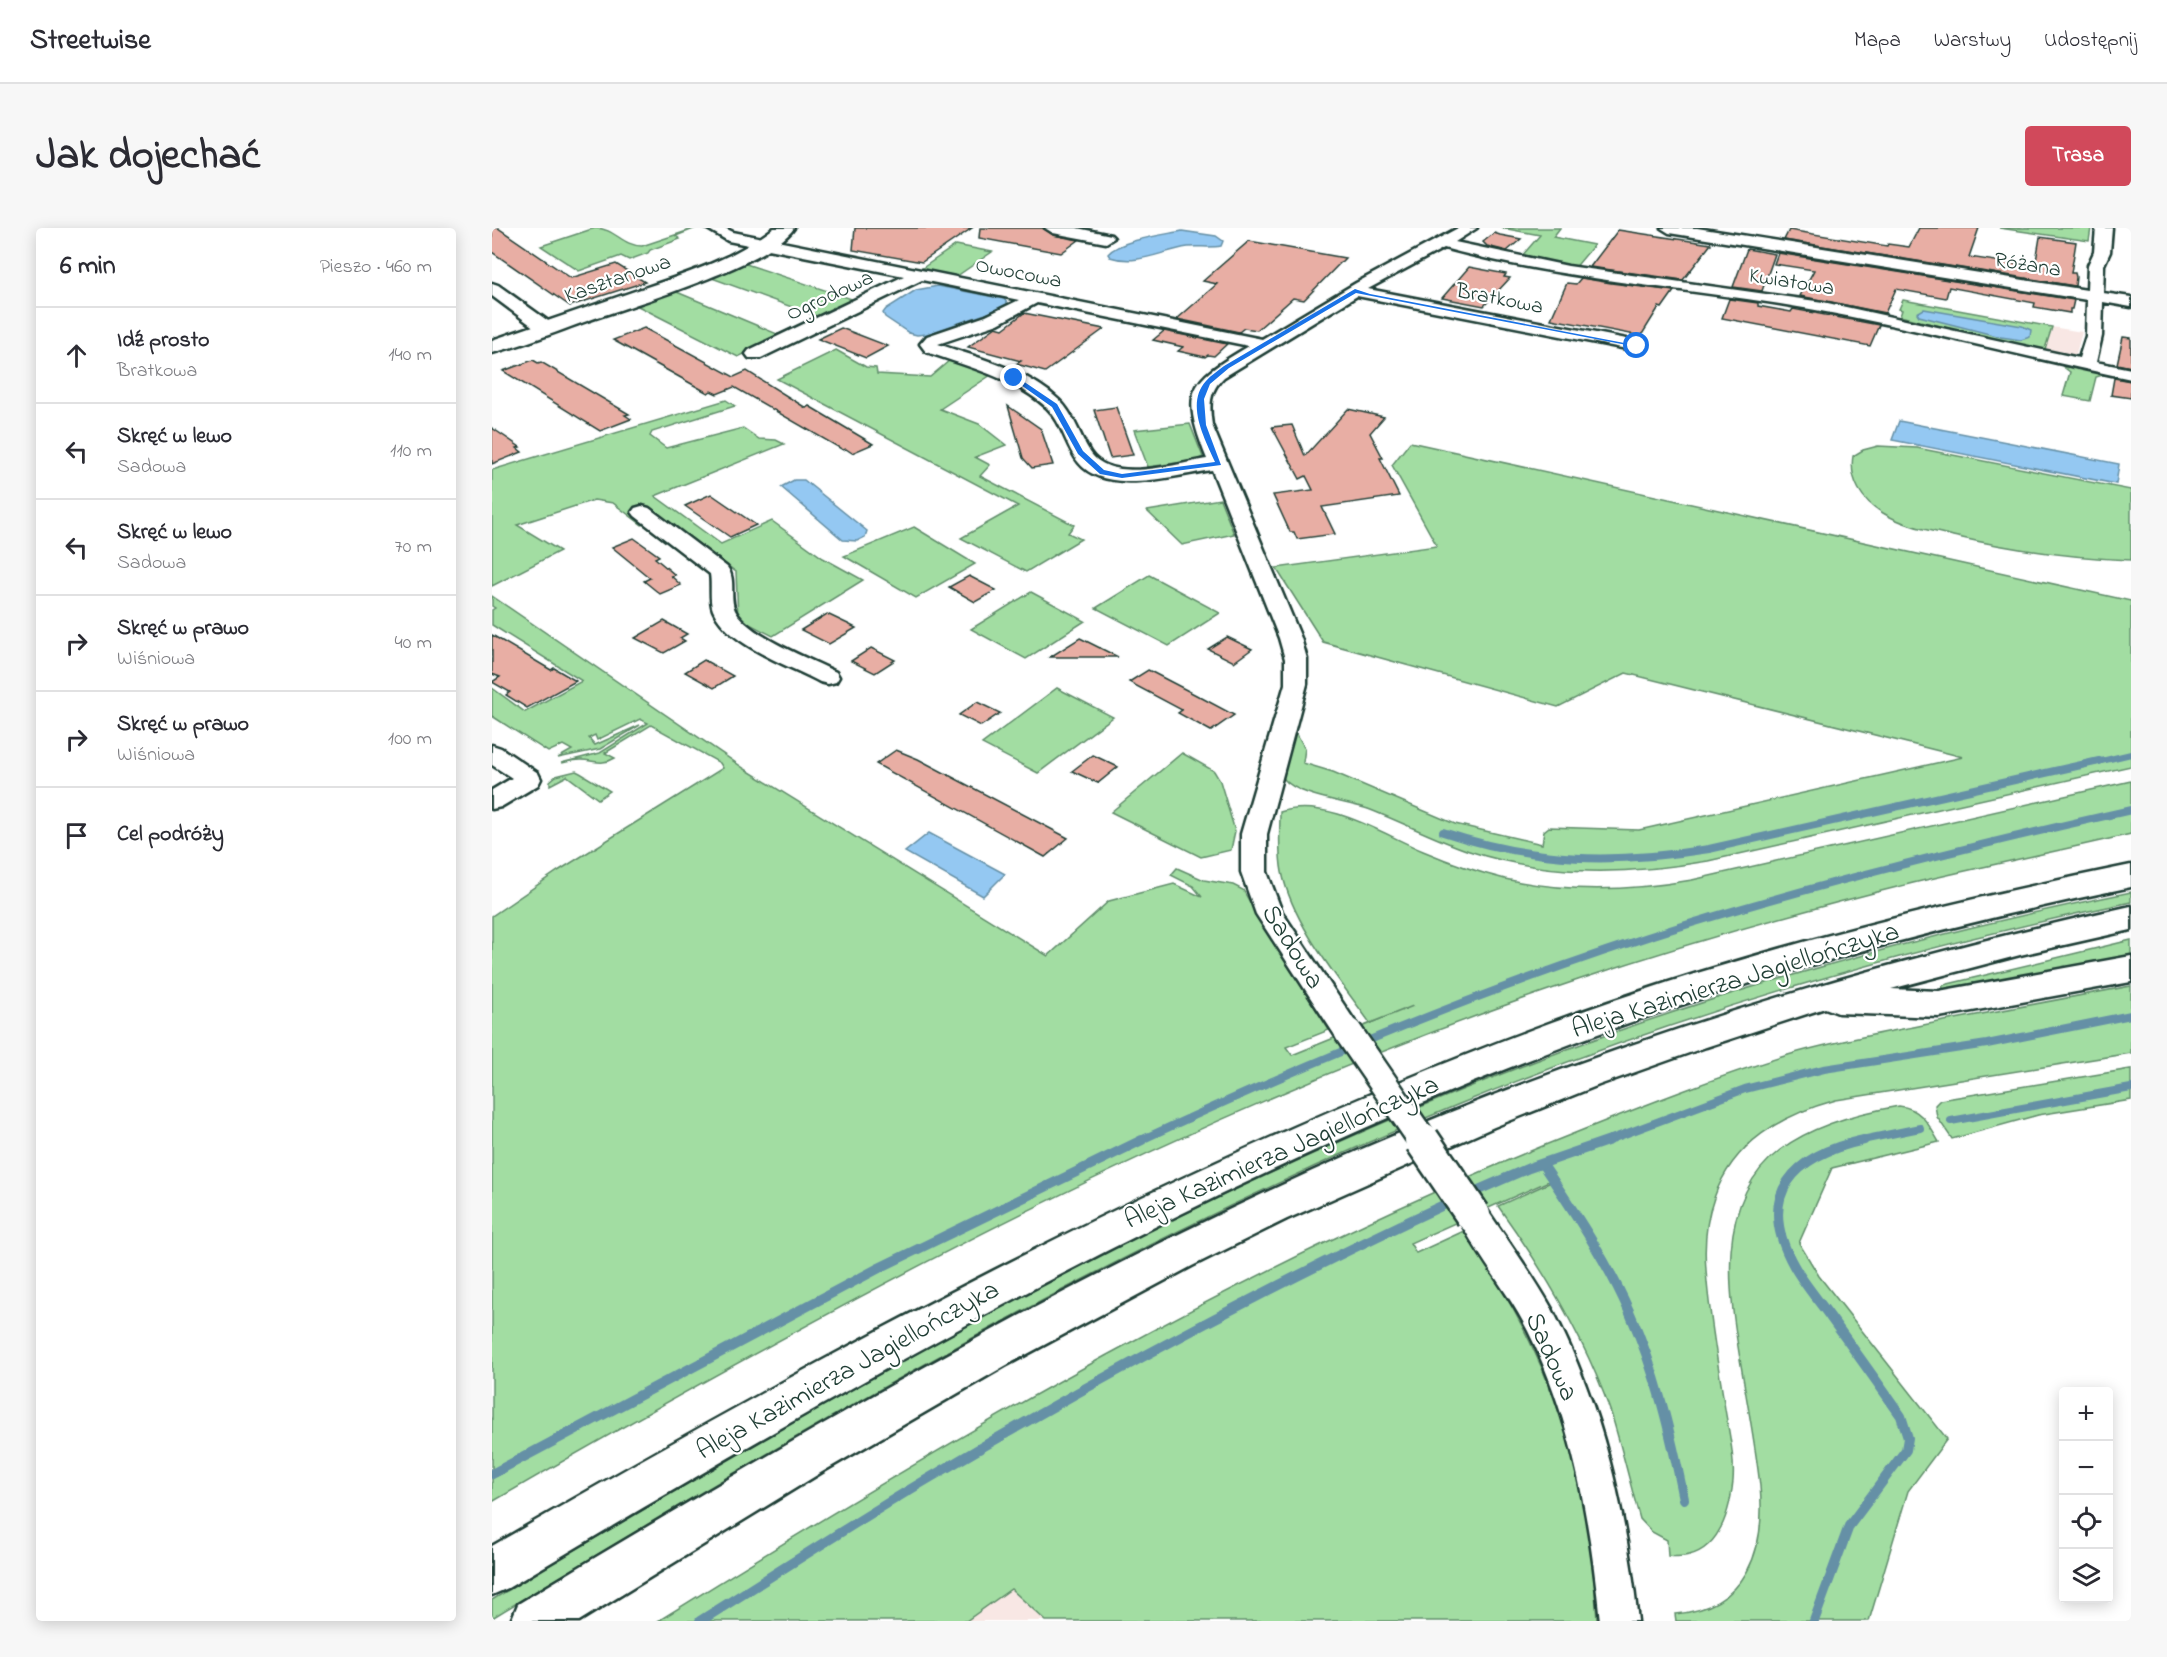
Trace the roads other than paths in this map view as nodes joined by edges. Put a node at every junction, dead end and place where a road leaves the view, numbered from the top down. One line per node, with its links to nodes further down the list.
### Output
1 (714, 228): 9 (street, Owocowa)
2 (785, 228): 9 (main road, Kasztanowa)
3 (1053, 228): 8 (street)
4 (1469, 228): 10 (street, Sadowa)
5 (1670, 228): 7 (street, Różana)
6 (2104, 228): 14 (street)
7 (1719, 232): 14 (street, Różana)
8 (1106, 238)
9 (766, 243): 11 (street, Owocowa); 17 (main road, Kasztanowa)
10 (1443, 243): 13 (street, Sadowa); 22 (street, Kwiatowa)
11 (921, 274): 15 (street, Owocowa); 21 (street, Ogrodowa)
12 (492, 288): 17 (street)
13 (1355, 290): 18 (street, Sadowa); 19 (street, Bratkowa)
14 (2094, 296): 16 (street, Różana); 22 (street)
15 (1036, 297): 18 (street, Owocowa); 24 (street)
16 (2131, 302)
17 (545, 327): 20 (main road, Kasztanowa)
18 (1263, 344): 24 (street, Sadowa)
19 (1637, 346)
20 (492, 347)
21 (755, 354)
22 (2086, 365): 23 (street, Kwiatowa)
23 (2131, 374)
24 (1219, 463): 37 (street, Sadowa, bridge)
25 (642, 512): 26 (street)
26 (828, 677)
27 (492, 753): 28 (street)
28 (492, 801)
29 (2131, 858): 31 (main road)
30 (2131, 876): 31 (main road, Aleja Kazimierza Jagiellończyka)
31 (1994, 905): 35 (main road, Aleja Kazimierza Jagiellończyka)
32 (2131, 918): 34 (main road, Aleja Kazimierza Jagiellończyka)
33 (2131, 969): 34 (main road)
34 (1809, 999): 36 (main road, Aleja Kazimierza Jagiellończyka)
35 (492, 1572)
36 (535, 1621)
37 (1619, 1621)

